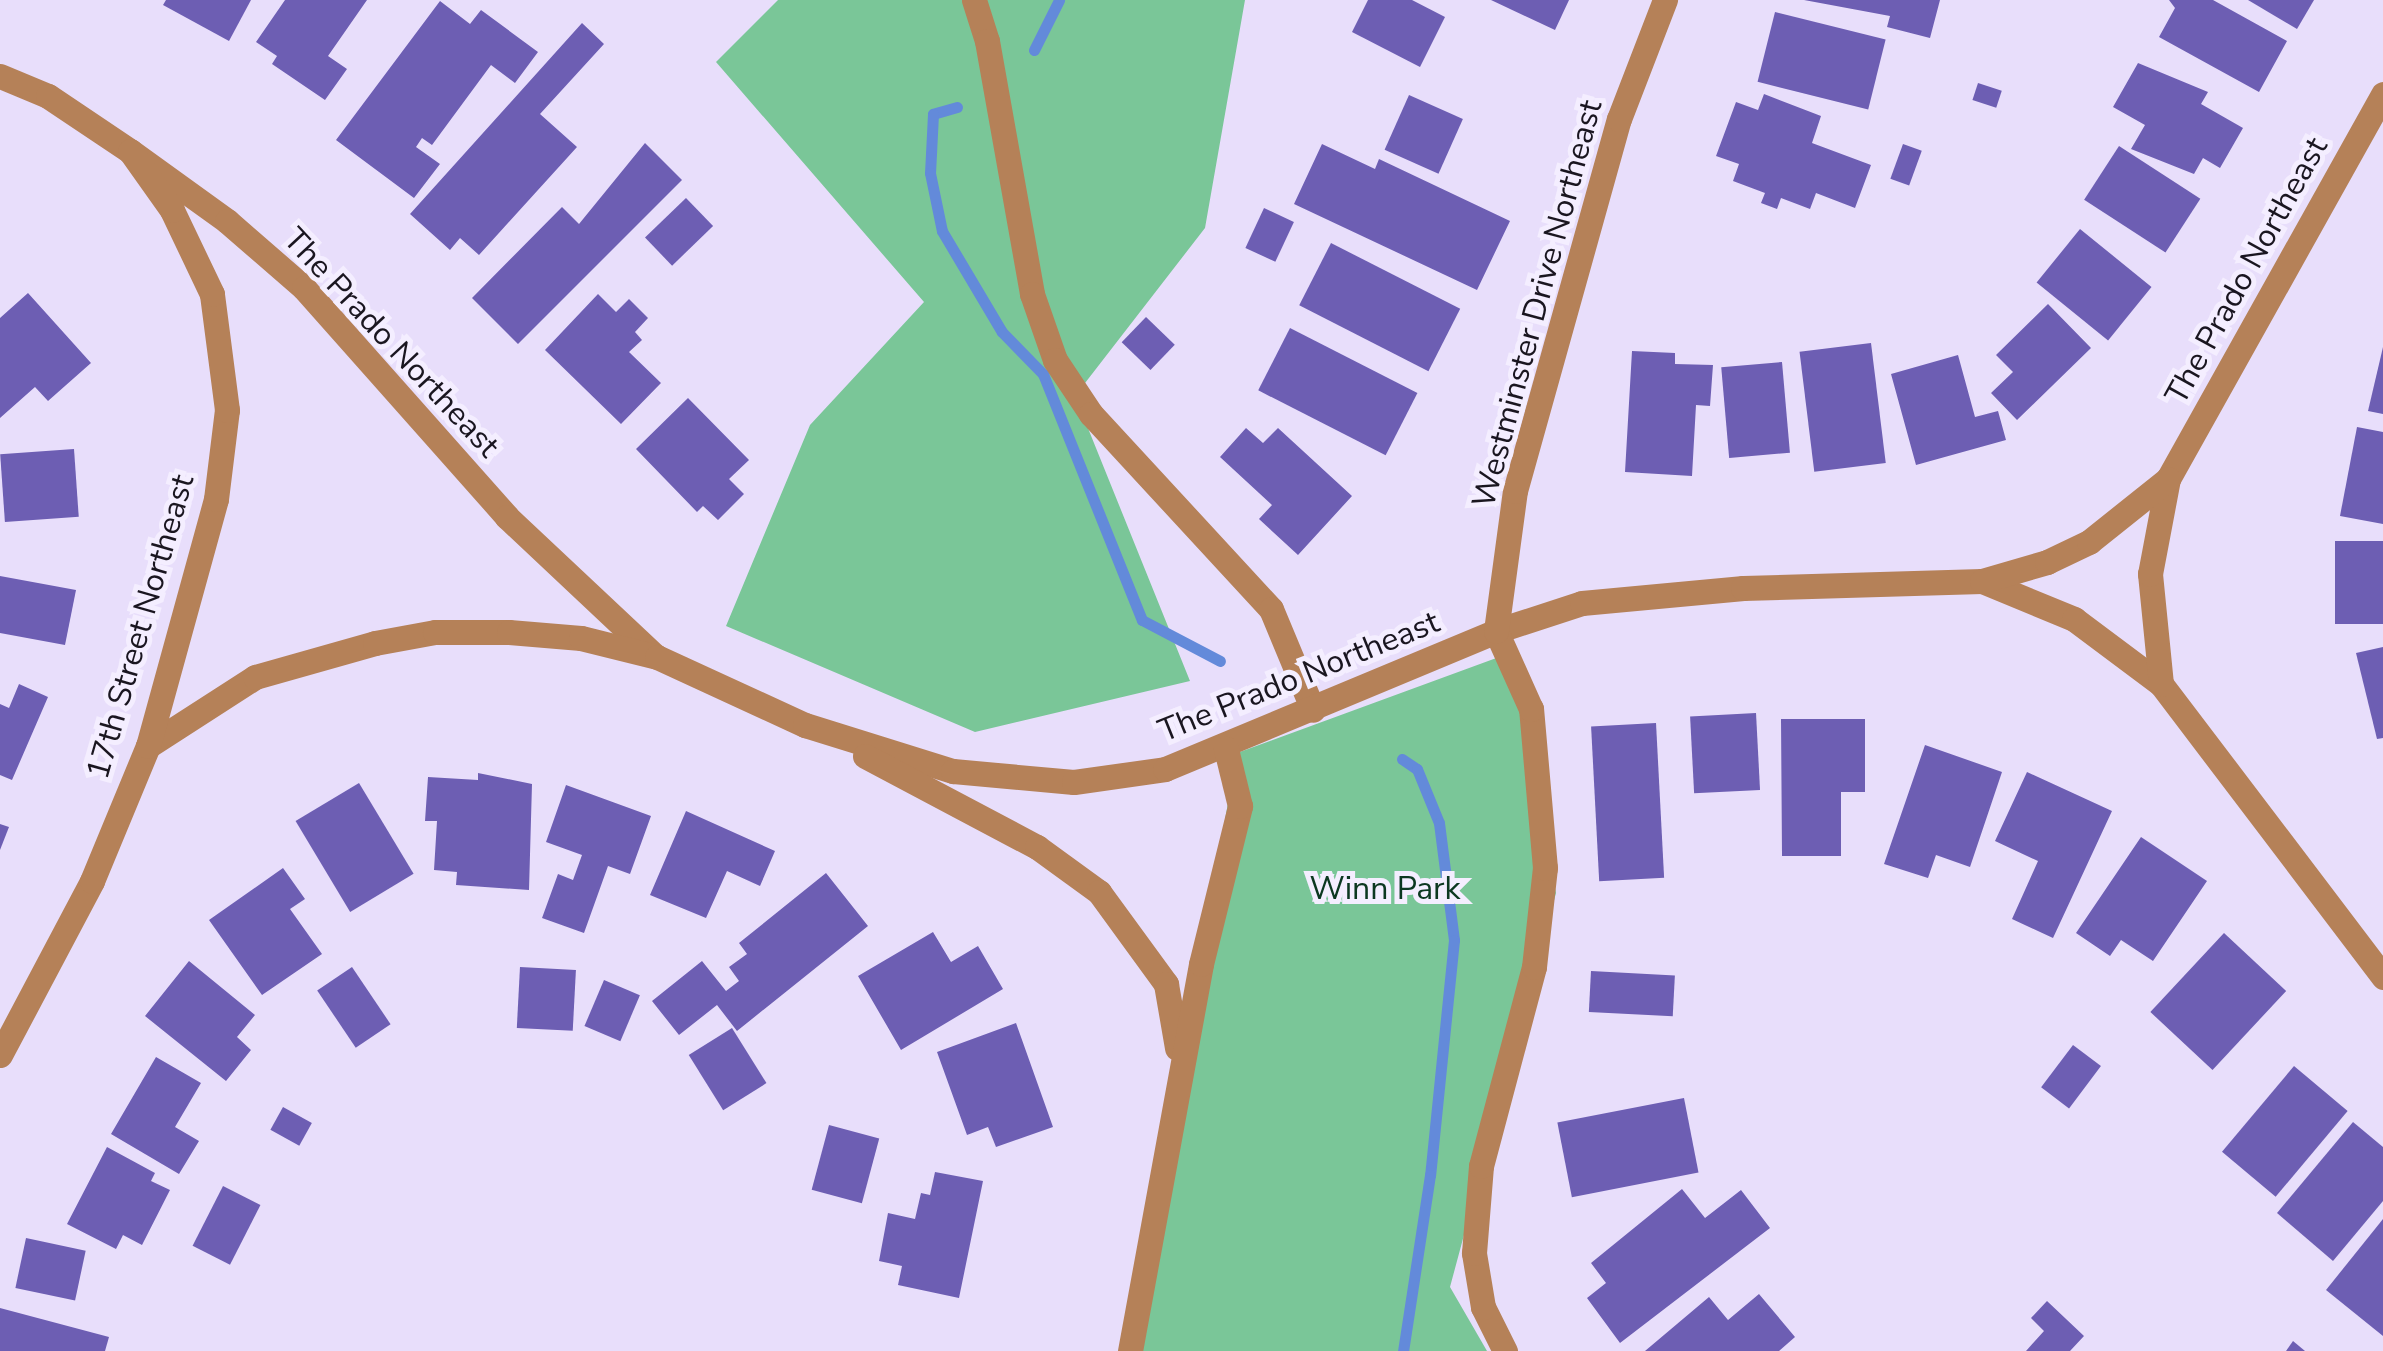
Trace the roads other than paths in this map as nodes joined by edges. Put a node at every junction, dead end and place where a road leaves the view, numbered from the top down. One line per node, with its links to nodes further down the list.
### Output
1 (974, 0): 11 (street)
2 (1665, 0): 8 (street, Westminster Drive Northeast)
3 (0, 76): 5 (street, The Prado Northeast)
4 (2383, 94): 6 (street, The Prado Northeast)
5 (130, 151): 9 (street, The Prado Northeast); 13 (street, 17th Street Northeast)
6 (2168, 479): 7 (street, The Prado Northeast); 10 (street, The Prado Northeast)
7 (1982, 581): 8 (street, The Prado Northeast); 10 (street, The Prado Northeast)
8 (1496, 631): 11 (street, The Prado Northeast); 19 (street)
9 (657, 657): 12 (street, The Prado Northeast); 13 (street, The Prado Northeast)
10 (2161, 684): 15 (street)
11 (1314, 710): 14 (street, The Prado Northeast)
12 (805, 725): 14 (street, The Prado Northeast); 17 (street)
13 (148, 746): 16 (street, 17th Street Northeast)
14 (1226, 749): 17 (street)
15 (2383, 977)
16 (0, 1055)
17 (1181, 1098): 18 (street)
18 (1130, 1351)
19 (1505, 1351)

